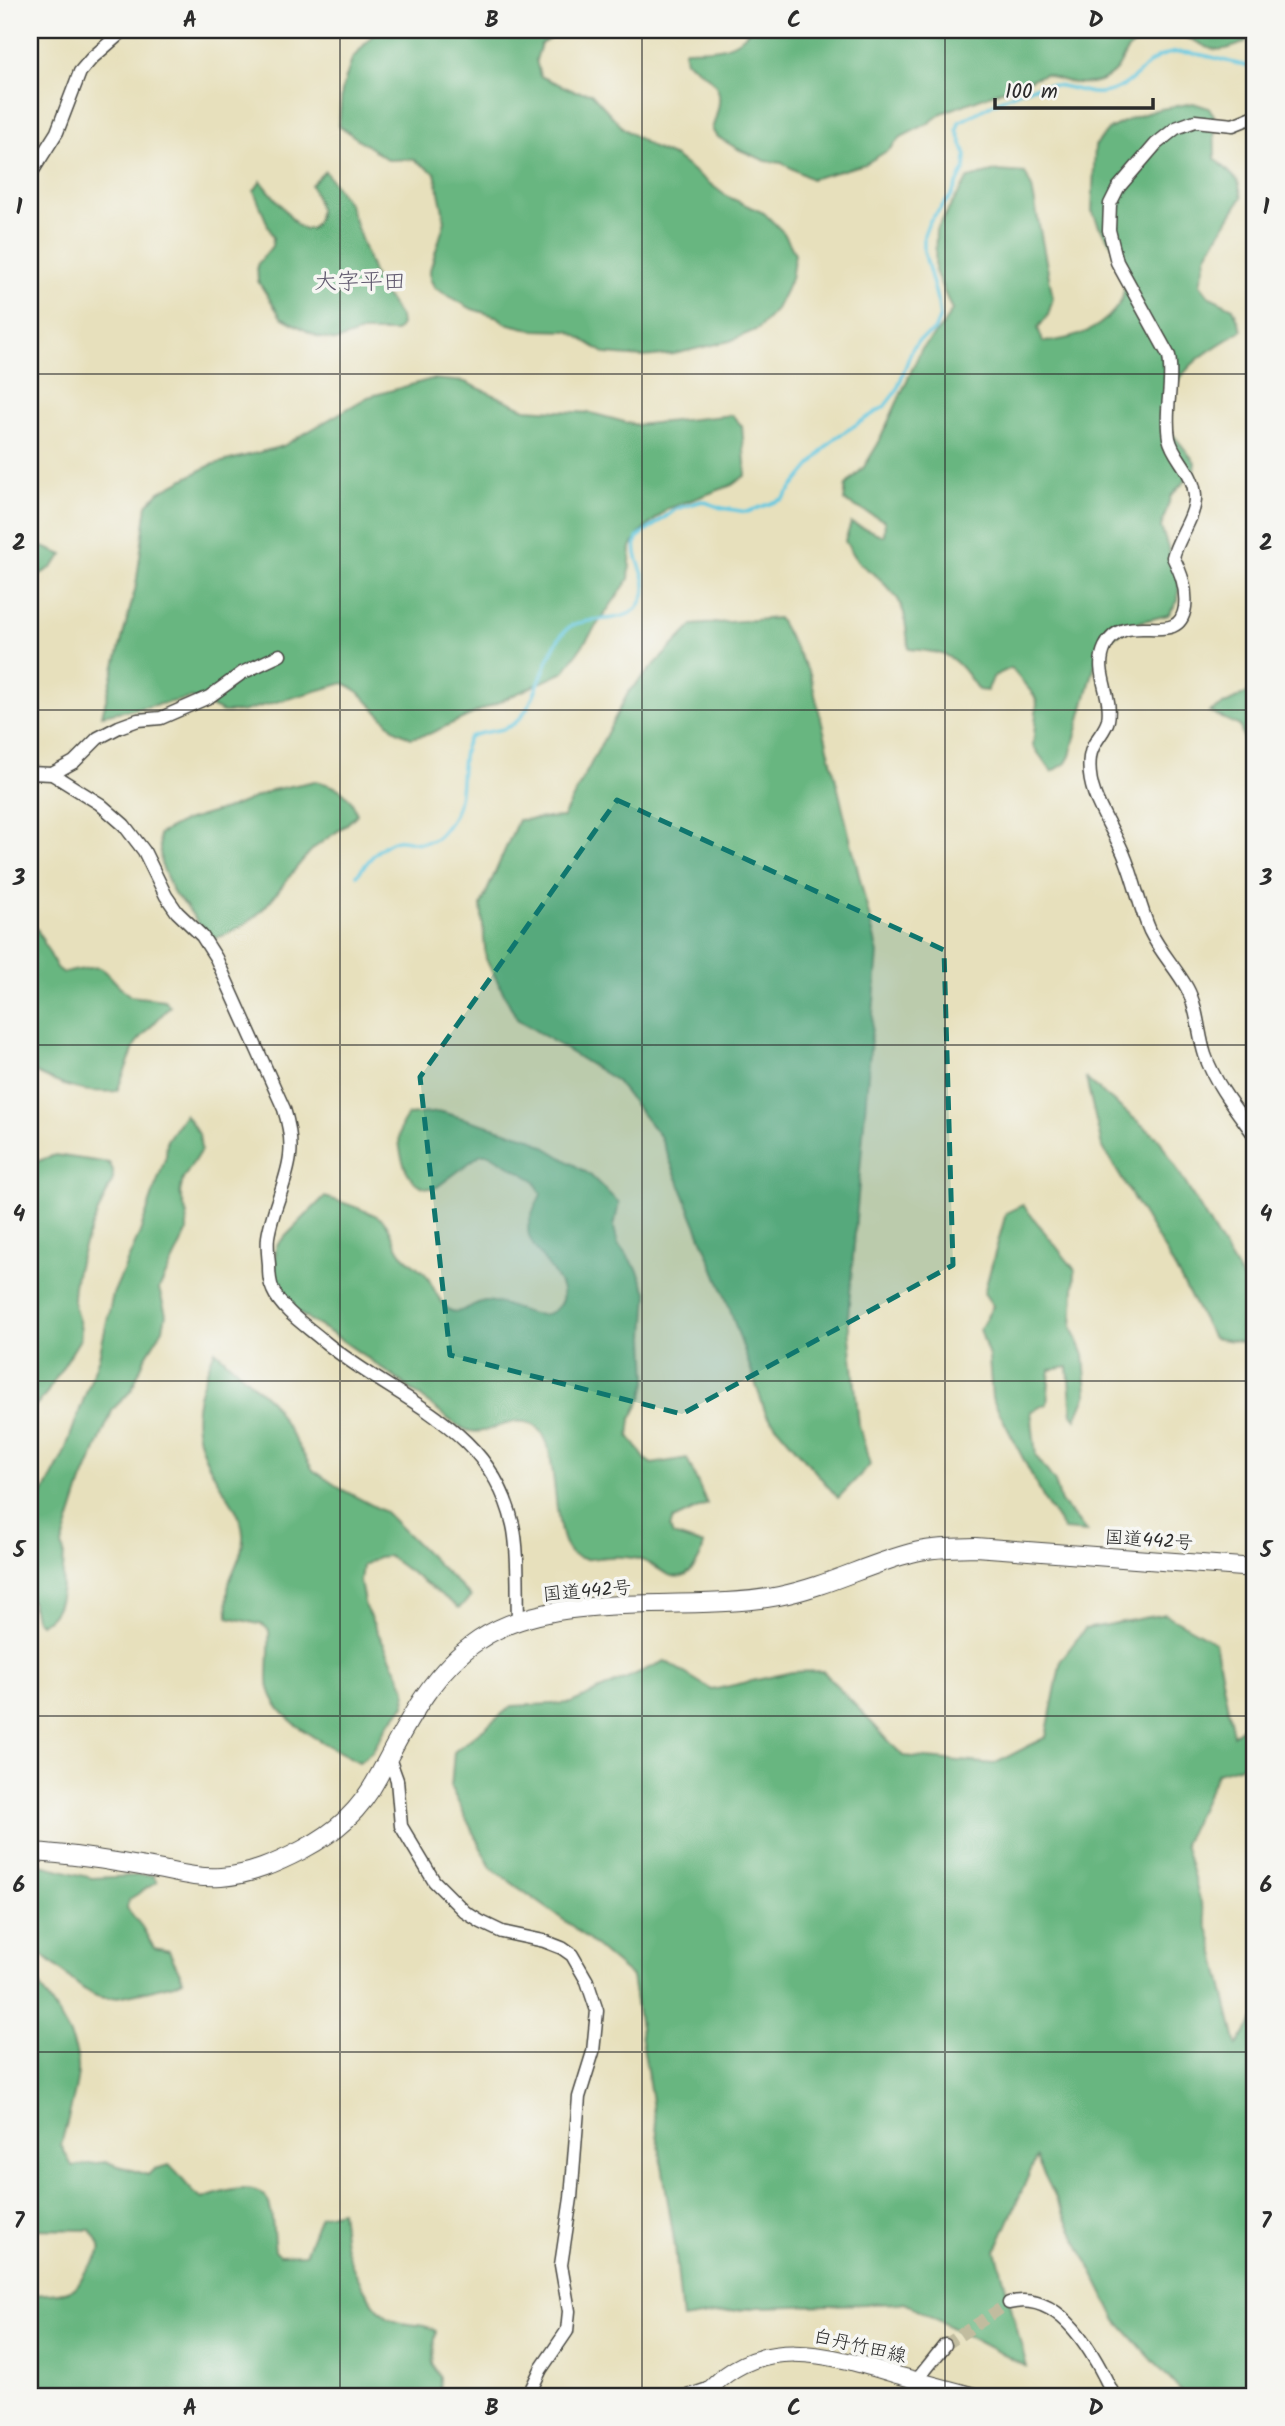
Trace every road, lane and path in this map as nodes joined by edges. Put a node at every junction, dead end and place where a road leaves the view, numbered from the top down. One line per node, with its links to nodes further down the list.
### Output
1 (124, 30): 3 (street)
2 (1255, 116): 7 (street)
3 (30, 175)
4 (280, 654): 6 (street)
5 (30, 773): 6 (street)
6 (52, 774): 9 (street)
7 (1255, 1136)
8 (1255, 1567): 9 (highway, 国道442号)
9 (518, 1620): 10 (highway, 国道442号)
10 (389, 1758): 11 (highway, 国道442号); 16 (street)
11 (30, 1852)
12 (1009, 2303): 19 (street)
13 (946, 2345): 14 (street)
14 (917, 2380): 15 (main road, 白丹竹田線); 18 (main road, 白丹竹田線)
15 (707, 2392): 17 (street)
16 (528, 2396)
17 (687, 2396)
18 (975, 2396)
19 (1114, 2396)

